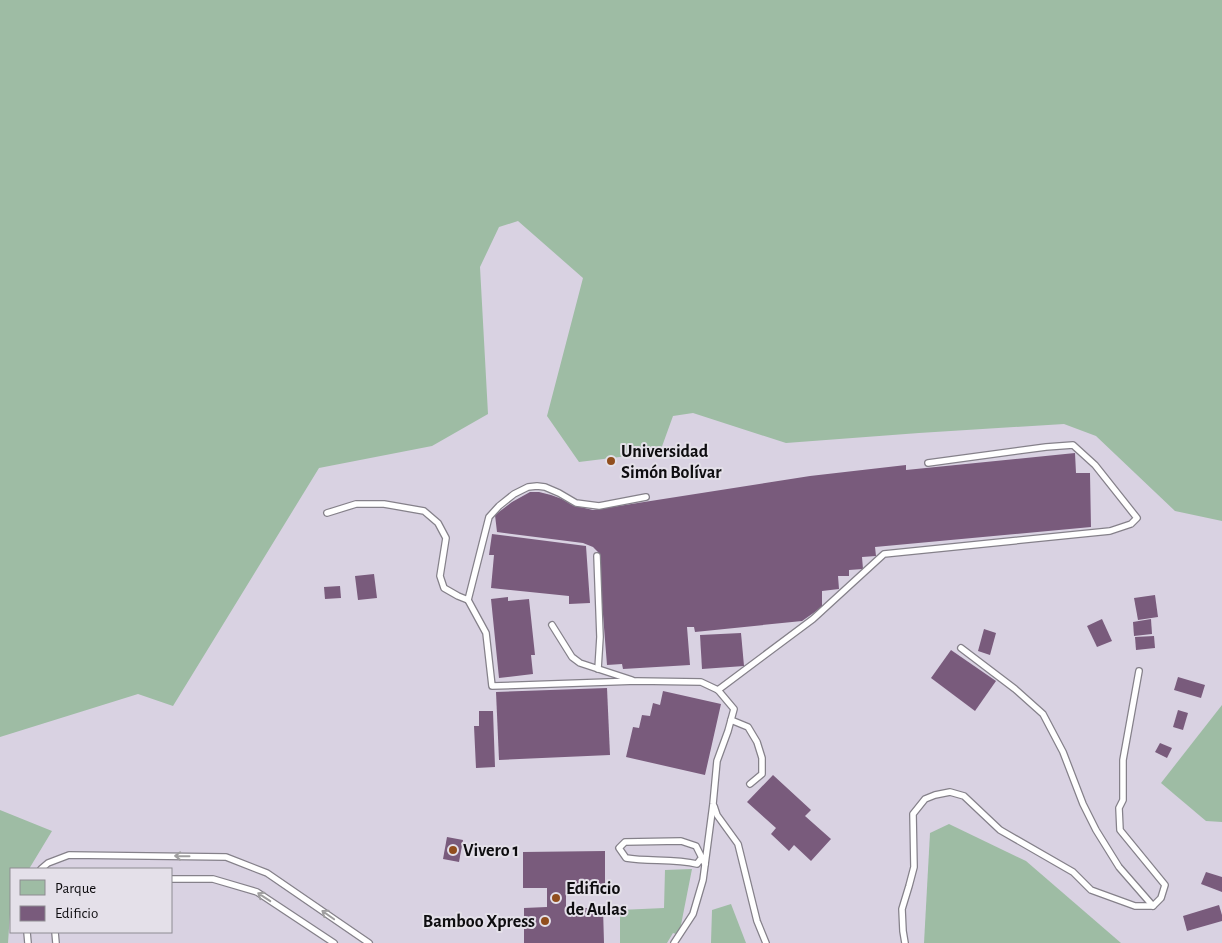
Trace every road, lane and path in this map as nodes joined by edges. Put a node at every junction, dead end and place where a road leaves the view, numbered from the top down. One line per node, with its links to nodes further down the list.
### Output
1 (928, 462): 11 (lane)
2 (646, 497): 5 (lane)
3 (327, 513): 5 (lane)
4 (596, 556): 8 (lane)
5 (468, 600): 10 (lane)
6 (552, 625): 8 (lane)
7 (961, 648): 19 (lane)
8 (598, 669): 10 (lane)
9 (1140, 671): 19 (lane)
10 (636, 681): 11 (lane)
11 (718, 690): 12 (lane)
12 (731, 720): 13 (lane); 14 (lane)
13 (750, 784)
14 (713, 804): 16 (lane); 23 (lane)
15 (702, 857): 15 (lane); 16 (lane)
16 (705, 864): 22 (lane)
17 (42, 868): 21 (lane, one-way to 17)
18 (172, 879): 20 (lane, one-way to 18)
19 (1153, 906): 24 (lane)
20 (334, 943)
21 (369, 943)
22 (674, 943)
23 (766, 943)
24 (905, 943)

